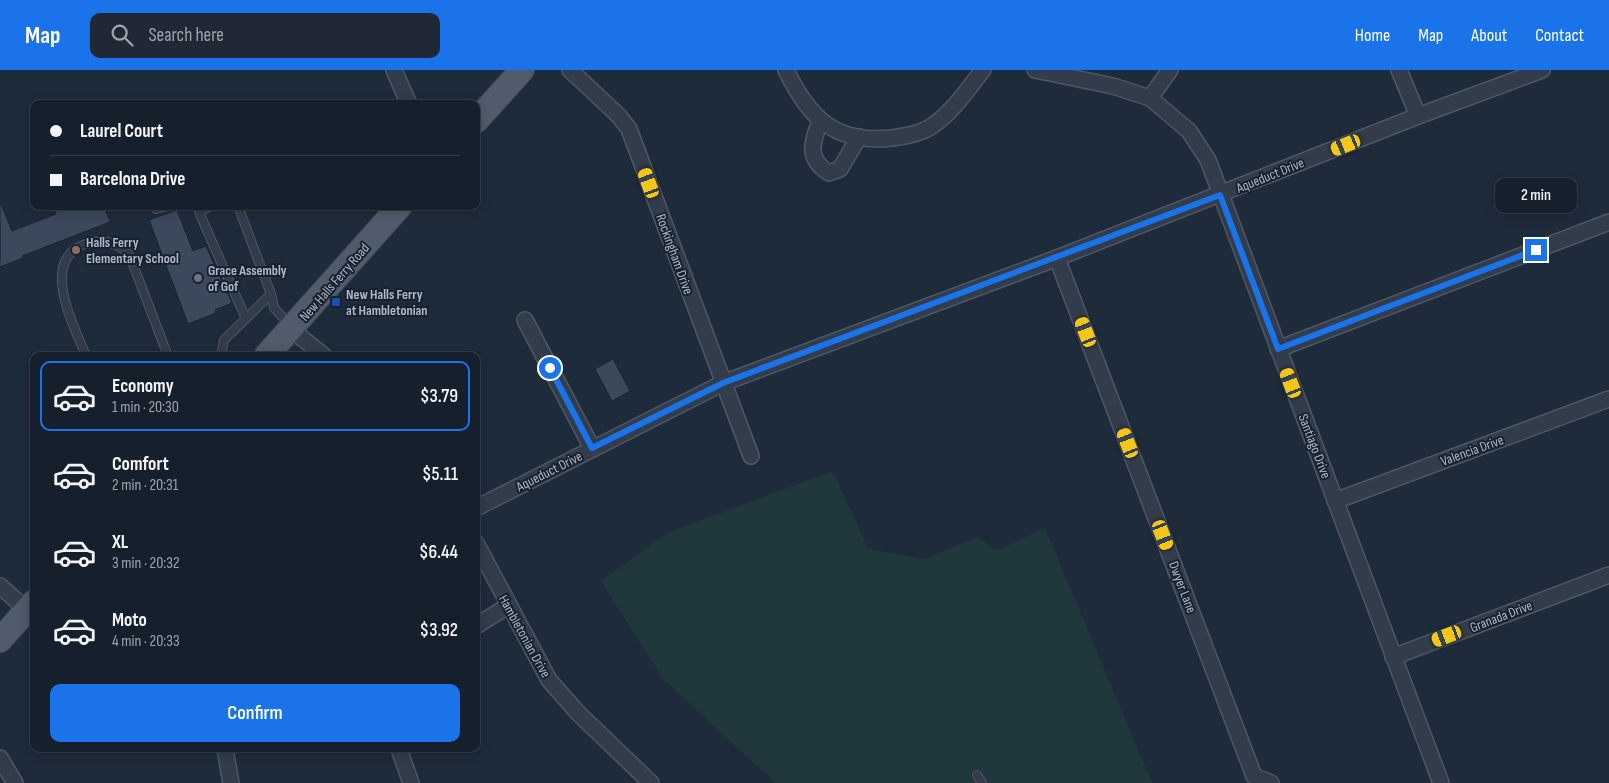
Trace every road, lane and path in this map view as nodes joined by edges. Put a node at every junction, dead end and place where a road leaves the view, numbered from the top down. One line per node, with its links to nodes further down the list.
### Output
1 (394, 70): 11 (street)
2 (522, 70): 13 (main road)
3 (570, 70): 32 (street, Rockingham Drive)
4 (786, 70): 14 (street)
5 (983, 70): 15 (street)
6 (1035, 70): 10 (street, Santiago Drive)
7 (1170, 70): 10 (street)
8 (1399, 70): 12 (street)
9 (1542, 70): 12 (street, Aqueduct Drive)
10 (1150, 98): 16 (street, Santiago Drive)
11 (406, 100)
12 (1418, 116): 16 (street, Aqueduct Drive)
13 (480, 117)
14 (820, 121): 15 (street); 15 (street)
15 (859, 137)
16 (1220, 195): 21 (street, Aqueduct Drive); 26 (street, Santiago Drive)
17 (196, 210): 23 (lane)
18 (240, 210): 22 (lane)
19 (396, 210): 25 (main road, New Halls Ferry Road)
20 (1609, 222): 26 (street)
21 (1057, 258): 32 (street, Aqueduct Drive); 50 (street, Dwyer Lane)
22 (271, 294): 23 (lane); 25 (lane)
23 (246, 318): 29 (lane)
24 (524, 320): 34 (street)
25 (292, 329): 30 (main road, New Halls Ferry Road); 31 (street)
26 (1278, 349): 36 (street, Santiago Drive)
27 (84, 352): 28 (lane)
28 (166, 352)
29 (222, 352)
30 (270, 352)
31 (319, 352)
32 (723, 383): 34 (street, Aqueduct Drive); 35 (street, Rockingham Drive)
33 (1609, 399): 36 (street, Valencia Drive)
34 (592, 448): 37 (street, Aqueduct Drive)
35 (752, 456)
36 (1335, 502): 45 (street, Santiago Drive)
37 (480, 506)
38 (480, 551): 42 (street, Hambletonian Drive)
39 (1609, 575): 45 (street, Granada Drive)
40 (0, 586): 41 (street)
41 (30, 606): 44 (main road)
42 (508, 606): 43 (street); 54 (street, Hambletonian Drive)
43 (480, 624)
44 (0, 640)
45 (1394, 657): 57 (street, Santiago Drive)
46 (226, 752): 52 (street)
47 (400, 752): 53 (street)
48 (0, 758): 51 (street)
49 (977, 775): 55 (lane)
50 (1253, 779): 56 (street, Dwyer Lane)
51 (15, 783)
52 (231, 783)
53 (410, 783)
54 (651, 783)
55 (982, 783)
56 (1271, 783)
57 (1441, 783)

